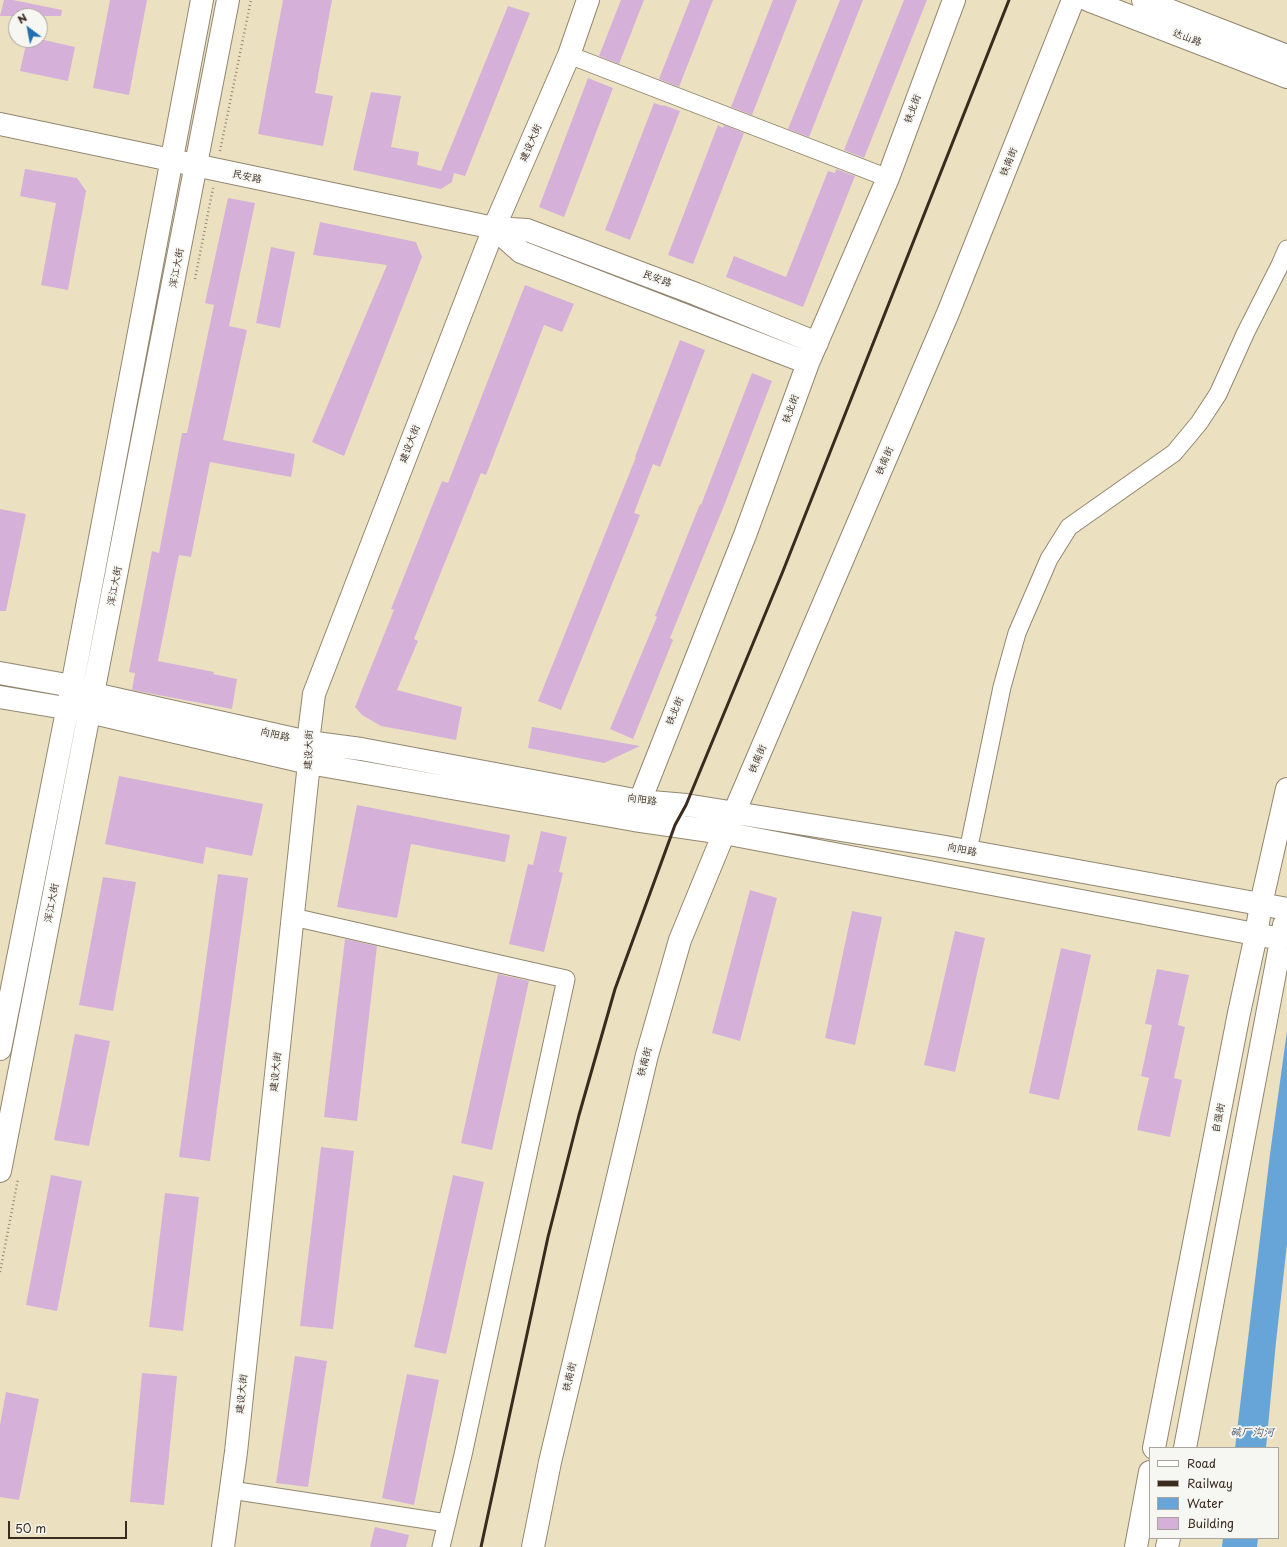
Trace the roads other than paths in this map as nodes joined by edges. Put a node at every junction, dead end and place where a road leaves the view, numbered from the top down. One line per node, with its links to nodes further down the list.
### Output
1 (202, 0): 12 (main road)
2 (228, 0): 13 (main road, 浑江大街)
3 (588, 0): 8 (main road, 建设大街)
4 (954, 0): 14 (main road, 铁北街)
5 (1074, 0): 27 (main road, 铁南街)
6 (1088, 0): 10 (main road, 达山路)
7 (1143, 0): 9 (main road, 达山路)
8 (569, 55): 14 (street); 15 (main road, 建设大街)
9 (1287, 56)
10 (1287, 77)
11 (0, 124): 12 (main road, 民安路)
12 (171, 161): 13 (main road, 民安路); 20 (main road)
13 (197, 166): 15 (main road, 民安路); 22 (main road, 浑江大街)
14 (888, 178): 17 (main road, 铁北街)
15 (494, 228): 17 (main road, 民安路); 18 (main road); 24 (main road, 建设大街)
16 (1287, 249): 29 (street)
17 (817, 343): 18 (main road, 铁北街)
18 (808, 363): 26 (main road, 铁北街)
19 (0, 673): 20 (main road, 向阳路)
20 (72, 686): 22 (main road, 向阳路); 23 (main road)
21 (0, 697): 23 (main road, 向阳路)
22 (91, 703): 23 (main road, 向阳路); 24 (main road, 向阳路); 35 (main road, 浑江大街)
23 (66, 709): 34 (main road)
24 (309, 752): 26 (main road, 向阳路); 31 (main road, 建设大街)
25 (1287, 789): 30 (main road, 自强街)
26 (637, 811): 27 (main road, 向阳路); 28 (main road, 向阳路)
27 (734, 813): 28 (main road, 铁南街); 29 (main road, 向阳路)
28 (724, 833): 33 (main road, 向阳路); 43 (main road, 铁南街)
29 (968, 851): 30 (main road, 向阳路)
30 (1261, 904): 32 (main road, 向阳路); 33 (main road, 自强街)
31 (293, 917): 39 (main road, 建设大街); 40 (street)
32 (1285, 921): 33 (main road, 向阳路); 37 (main road)
33 (1256, 936): 36 (main road, 自强街)
34 (0, 1049)
35 (0, 1171)
36 (1154, 1447)
37 (1185, 1447)
38 (1149, 1477): 44 (main road)
39 (231, 1490): 40 (street); 41 (main road, 建设大街)
40 (446, 1523): 42 (street)
41 (223, 1547)
42 (441, 1547)
43 (534, 1547)
44 (1136, 1547)

